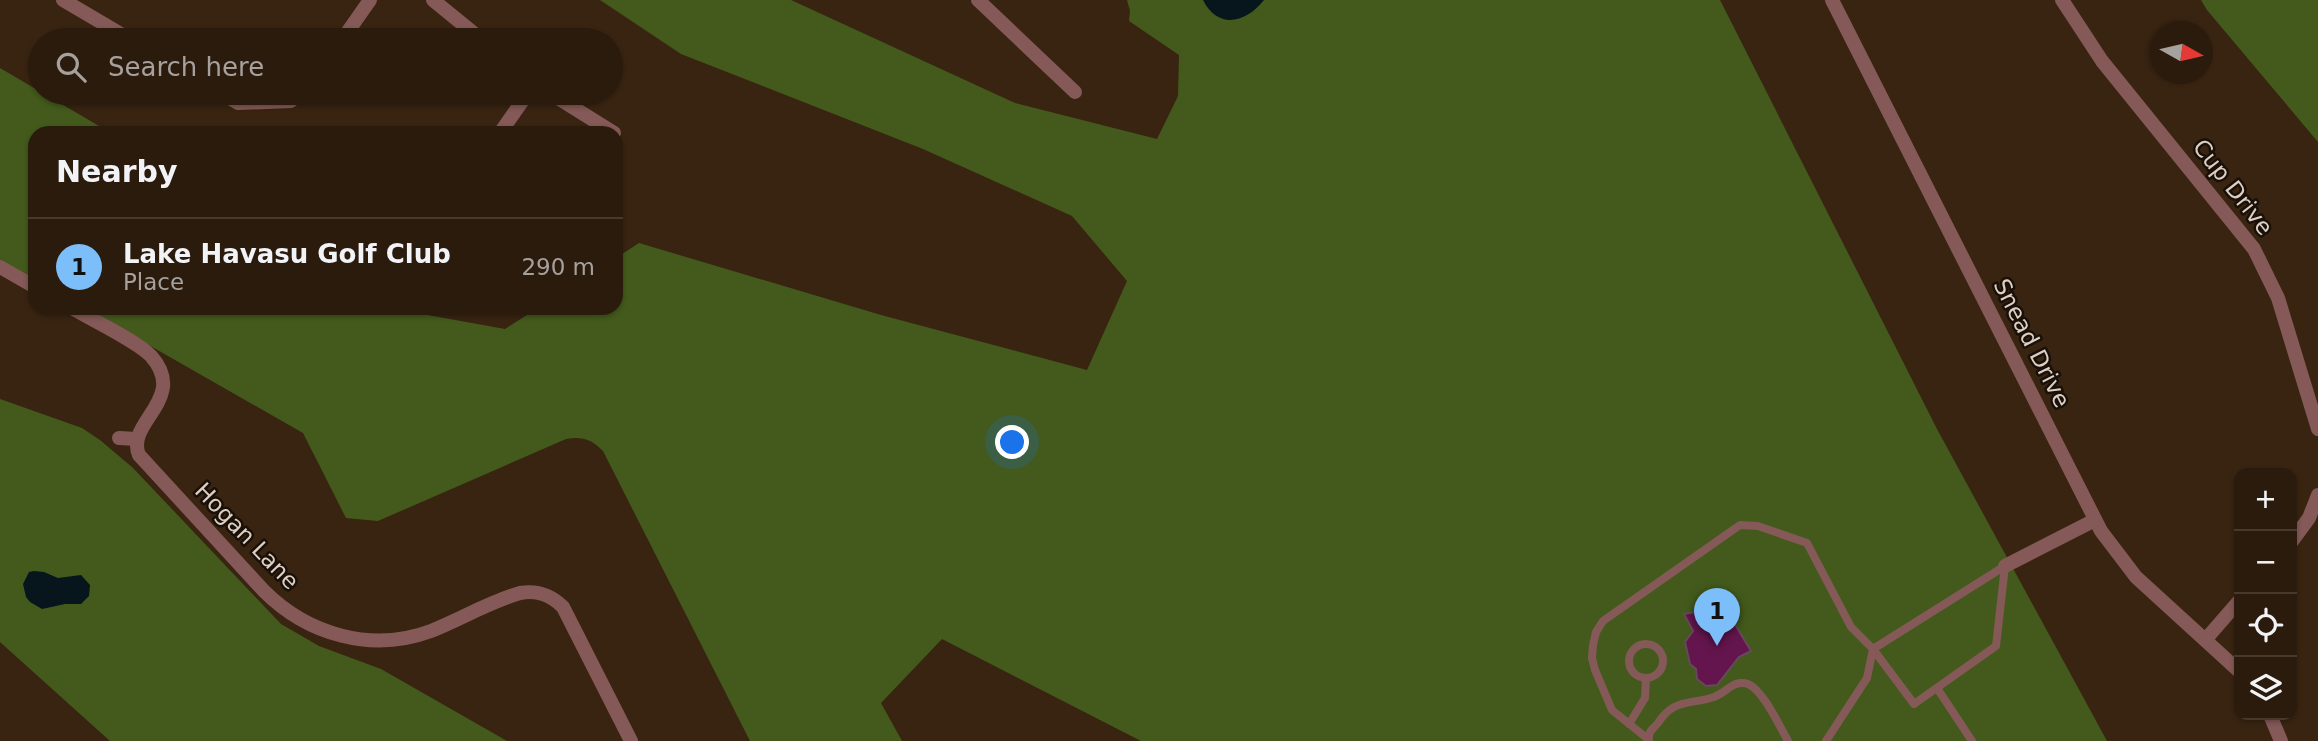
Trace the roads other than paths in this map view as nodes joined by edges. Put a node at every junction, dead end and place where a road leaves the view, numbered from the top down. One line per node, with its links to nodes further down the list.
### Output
1 (63, 0): 7 (street)
2 (370, 0): 8 (street)
3 (433, 0): 9 (street)
4 (978, 0): 10 (street)
5 (1832, 0): 22 (street, Snead Drive)
6 (2062, 0): 18 (street, Cup Drive)
7 (111, 28)
8 (350, 28)
9 (467, 28)
10 (1075, 92)
11 (520, 105): 13 (street)
12 (569, 105): 14 (street)
13 (505, 126)
14 (603, 126)
15 (0, 267): 16 (street)
16 (28, 283)
17 (84, 315): 20 (street)
18 (2318, 429)
19 (119, 438): 20 (street)
20 (137, 439): 34 (street, Hogan Lane)
21 (2318, 495): 23 (street)
22 (2095, 520): 24 (street); 26 (street, Snead Drive)
23 (2297, 534)
24 (2006, 566): 27 (lane); 30 (lane)
25 (2234, 607): 26 (street)
26 (2206, 639): 28 (street, Snead Drive)
27 (1873, 649): 30 (lane); 32 (lane); 36 (lane)
28 (2234, 666)
29 (1646, 679): 29 (lane); 32 (lane)
30 (1937, 688): 37 (lane)
31 (2272, 720): 38 (street)
32 (1629, 724): 33 (lane)
33 (1649, 740): 35 (lane)
34 (631, 741)
35 (1788, 741)
36 (1826, 741)
37 (1972, 741)
38 (2281, 741)

